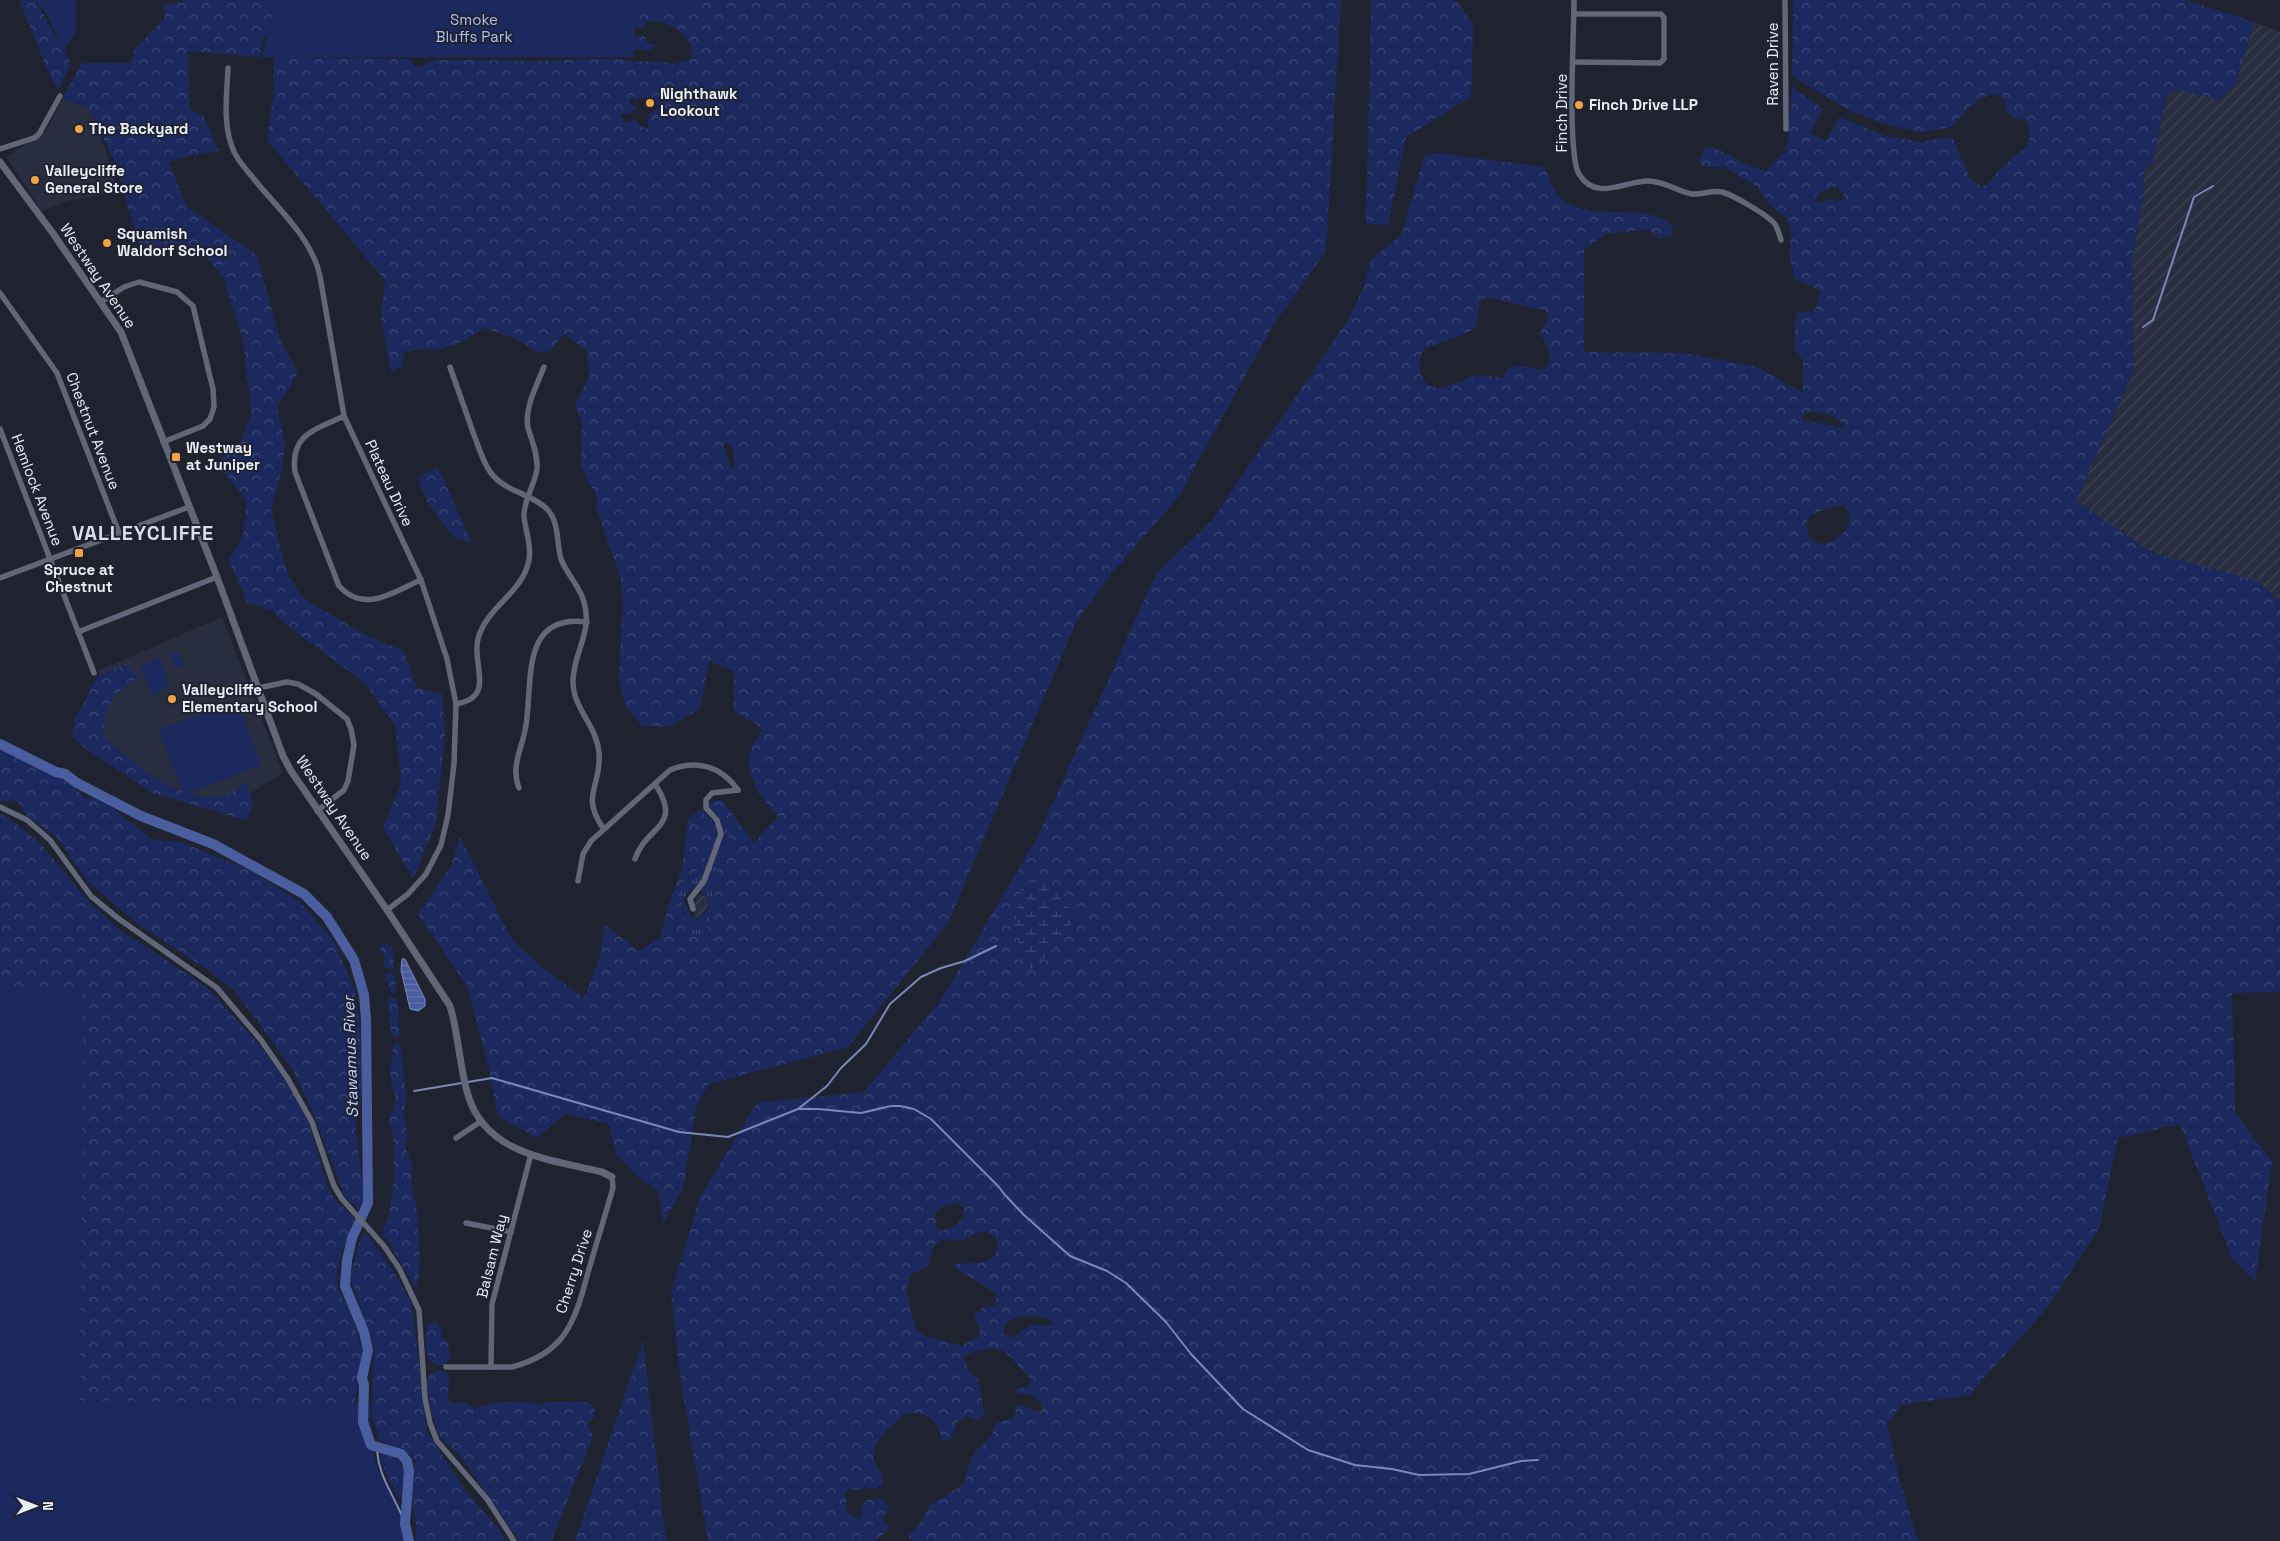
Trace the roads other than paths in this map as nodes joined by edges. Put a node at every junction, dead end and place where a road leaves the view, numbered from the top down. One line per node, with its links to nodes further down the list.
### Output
1 (1574, 0): 3 (street, Finch Drive)
2 (1785, 0): 7 (street, Raven Drive)
3 (1574, 14): 4 (street, Finch Drive); 4 (street)
4 (1574, 62): 10 (street, Finch Drive)
5 (228, 68): 15 (street, Plateau Drive)
6 (60, 96): 8 (street)
7 (1786, 129)
8 (0, 149)
9 (0, 162): 12 (street, Westway Avenue)
10 (1781, 240)
11 (0, 293): 20 (street, Chestnut Avenue)
12 (101, 302): 17 (street, Westway Avenue); 17 (street)
13 (450, 367): 18 (street)
14 (544, 367): 18 (street)
15 (344, 416): 24 (street, Plateau Drive); 24 (street)
16 (0, 428): 21 (street, Hemlock Avenue)
17 (163, 442): 19 (street, Westway Avenue)
18 (528, 498): 25 (street); 29 (street)
19 (190, 507): 20 (street); 22 (street, Westway Avenue)
20 (119, 533): 21 (street)
21 (50, 560): 23 (street); 26 (street, Hemlock Avenue)
22 (217, 577): 26 (street); 28 (street, Westway Avenue)
23 (0, 578)
24 (421, 580): 29 (street, Plateau Drive)
25 (587, 622): 31 (street); 34 (street)
26 (78, 632): 27 (street, Hemlock Avenue)
27 (94, 673)
28 (258, 688): 33 (street, Westway Avenue); 33 (street)
29 (456, 704): 38 (street, Plateau Drive)
30 (656, 784): 34 (street); 35 (street); 37 (street)
31 (519, 788)
32 (0, 807): 47 (street)
33 (317, 811): 38 (street, Westway Avenue)
34 (603, 828): 36 (street)
35 (635, 859)
36 (578, 881)
37 (693, 909)
38 (388, 910): 39 (street, Westway Avenue)
39 (480, 1122): 40 (street); 41 (street, Westway Avenue)
40 (456, 1138)
41 (531, 1154): 42 (street, Westway Avenue); 44 (street, Balsam Way)
42 (612, 1177): 46 (street, Cherry Drive)
43 (466, 1223): 44 (street)
44 (511, 1232): 46 (street, Balsam Way)
45 (446, 1367): 46 (street, Cherry Drive)
46 (491, 1367)
47 (514, 1541)

